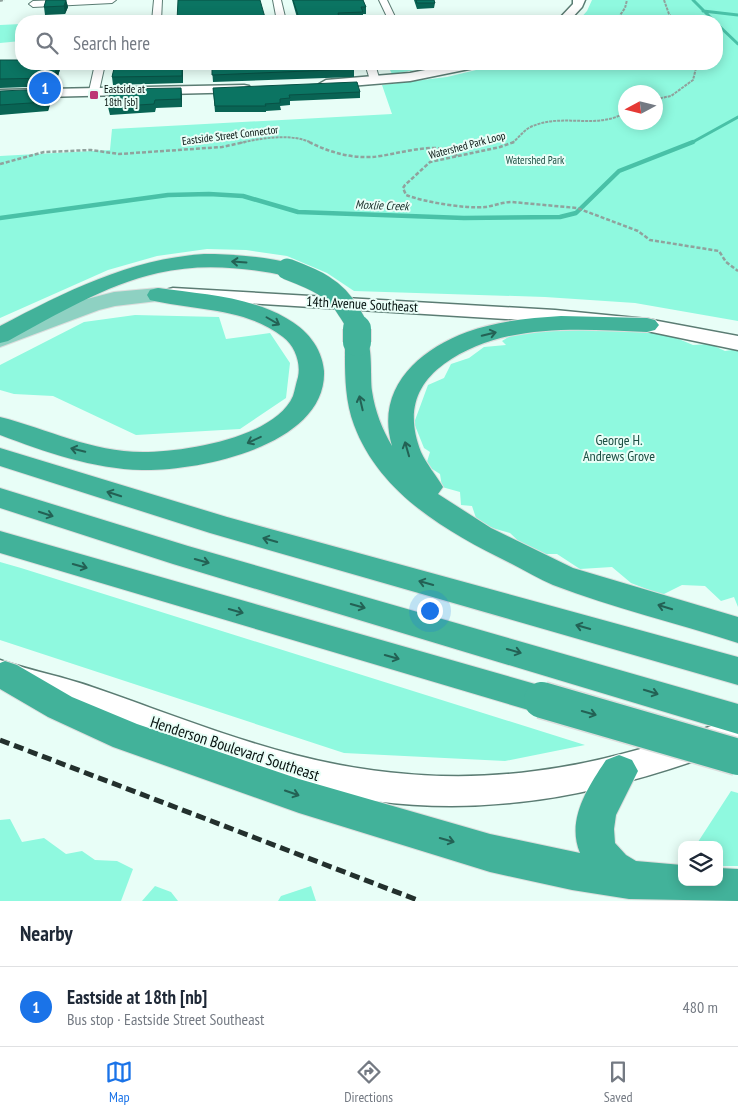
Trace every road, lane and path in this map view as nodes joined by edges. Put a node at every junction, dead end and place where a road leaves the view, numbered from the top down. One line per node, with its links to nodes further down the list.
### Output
1 (4, 0): 9 (path)
2 (112, 0): 10 (street)
3 (158, 0): 11 (street)
4 (277, 0): 12 (street)
5 (383, 0): 13 (street)
6 (579, 0): 14 (street)
7 (627, 0): 15 (path)
8 (664, 0): 16 (path)
9 (0, 1)
10 (33, 4)
11 (157, 15)
12 (281, 15)
13 (389, 15)
14 (569, 15)
15 (620, 15)
16 (670, 15)
17 (99, 70): 24 (street)
18 (372, 70): 21 (street)
19 (449, 70): 21 (street)
20 (695, 70): 26 (path)
21 (375, 81): 22 (street)
22 (308, 86)
23 (257, 88): 24 (street)
24 (94, 91): 25 (street)
25 (0, 94)
26 (663, 98)
27 (618, 116): 28 (path, Watershed Park Loop)
28 (457, 156): 29 (path, Eastside Street Connector); 30 (path, Watershed Park Loop)
29 (0, 164)
30 (738, 271)
31 (158, 294): 32 (main road, 14th Avenue Southeast); 33 (main road, 14th Avenue Southeast); 35 (highway, one-way to 35)
32 (647, 325): 34 (main road, 14th Avenue Southeast); 39 (highway, one-way to 32)
33 (0, 338): 39 (highway, one-way to 33, bridge)
34 (735, 343)
35 (0, 425)
36 (0, 457): 41 (highway, one-way to 36)
37 (0, 498): 43 (highway, one-way to 43)
38 (0, 542): 45 (highway, one-way to 45, bridge)
39 (499, 546): 40 (highway, one-way to 39)
40 (725, 625)
41 (738, 671)
42 (2, 674): 46 (main road, Henderson Boulevard Southeast); 47 (highway, one-way to 47)
43 (738, 719)
44 (738, 731): 46 (main road, Henderson Boulevard Southeast)
45 (738, 757)
46 (619, 771): 47 (highway)
47 (629, 880): 48 (highway)
48 (738, 889)

